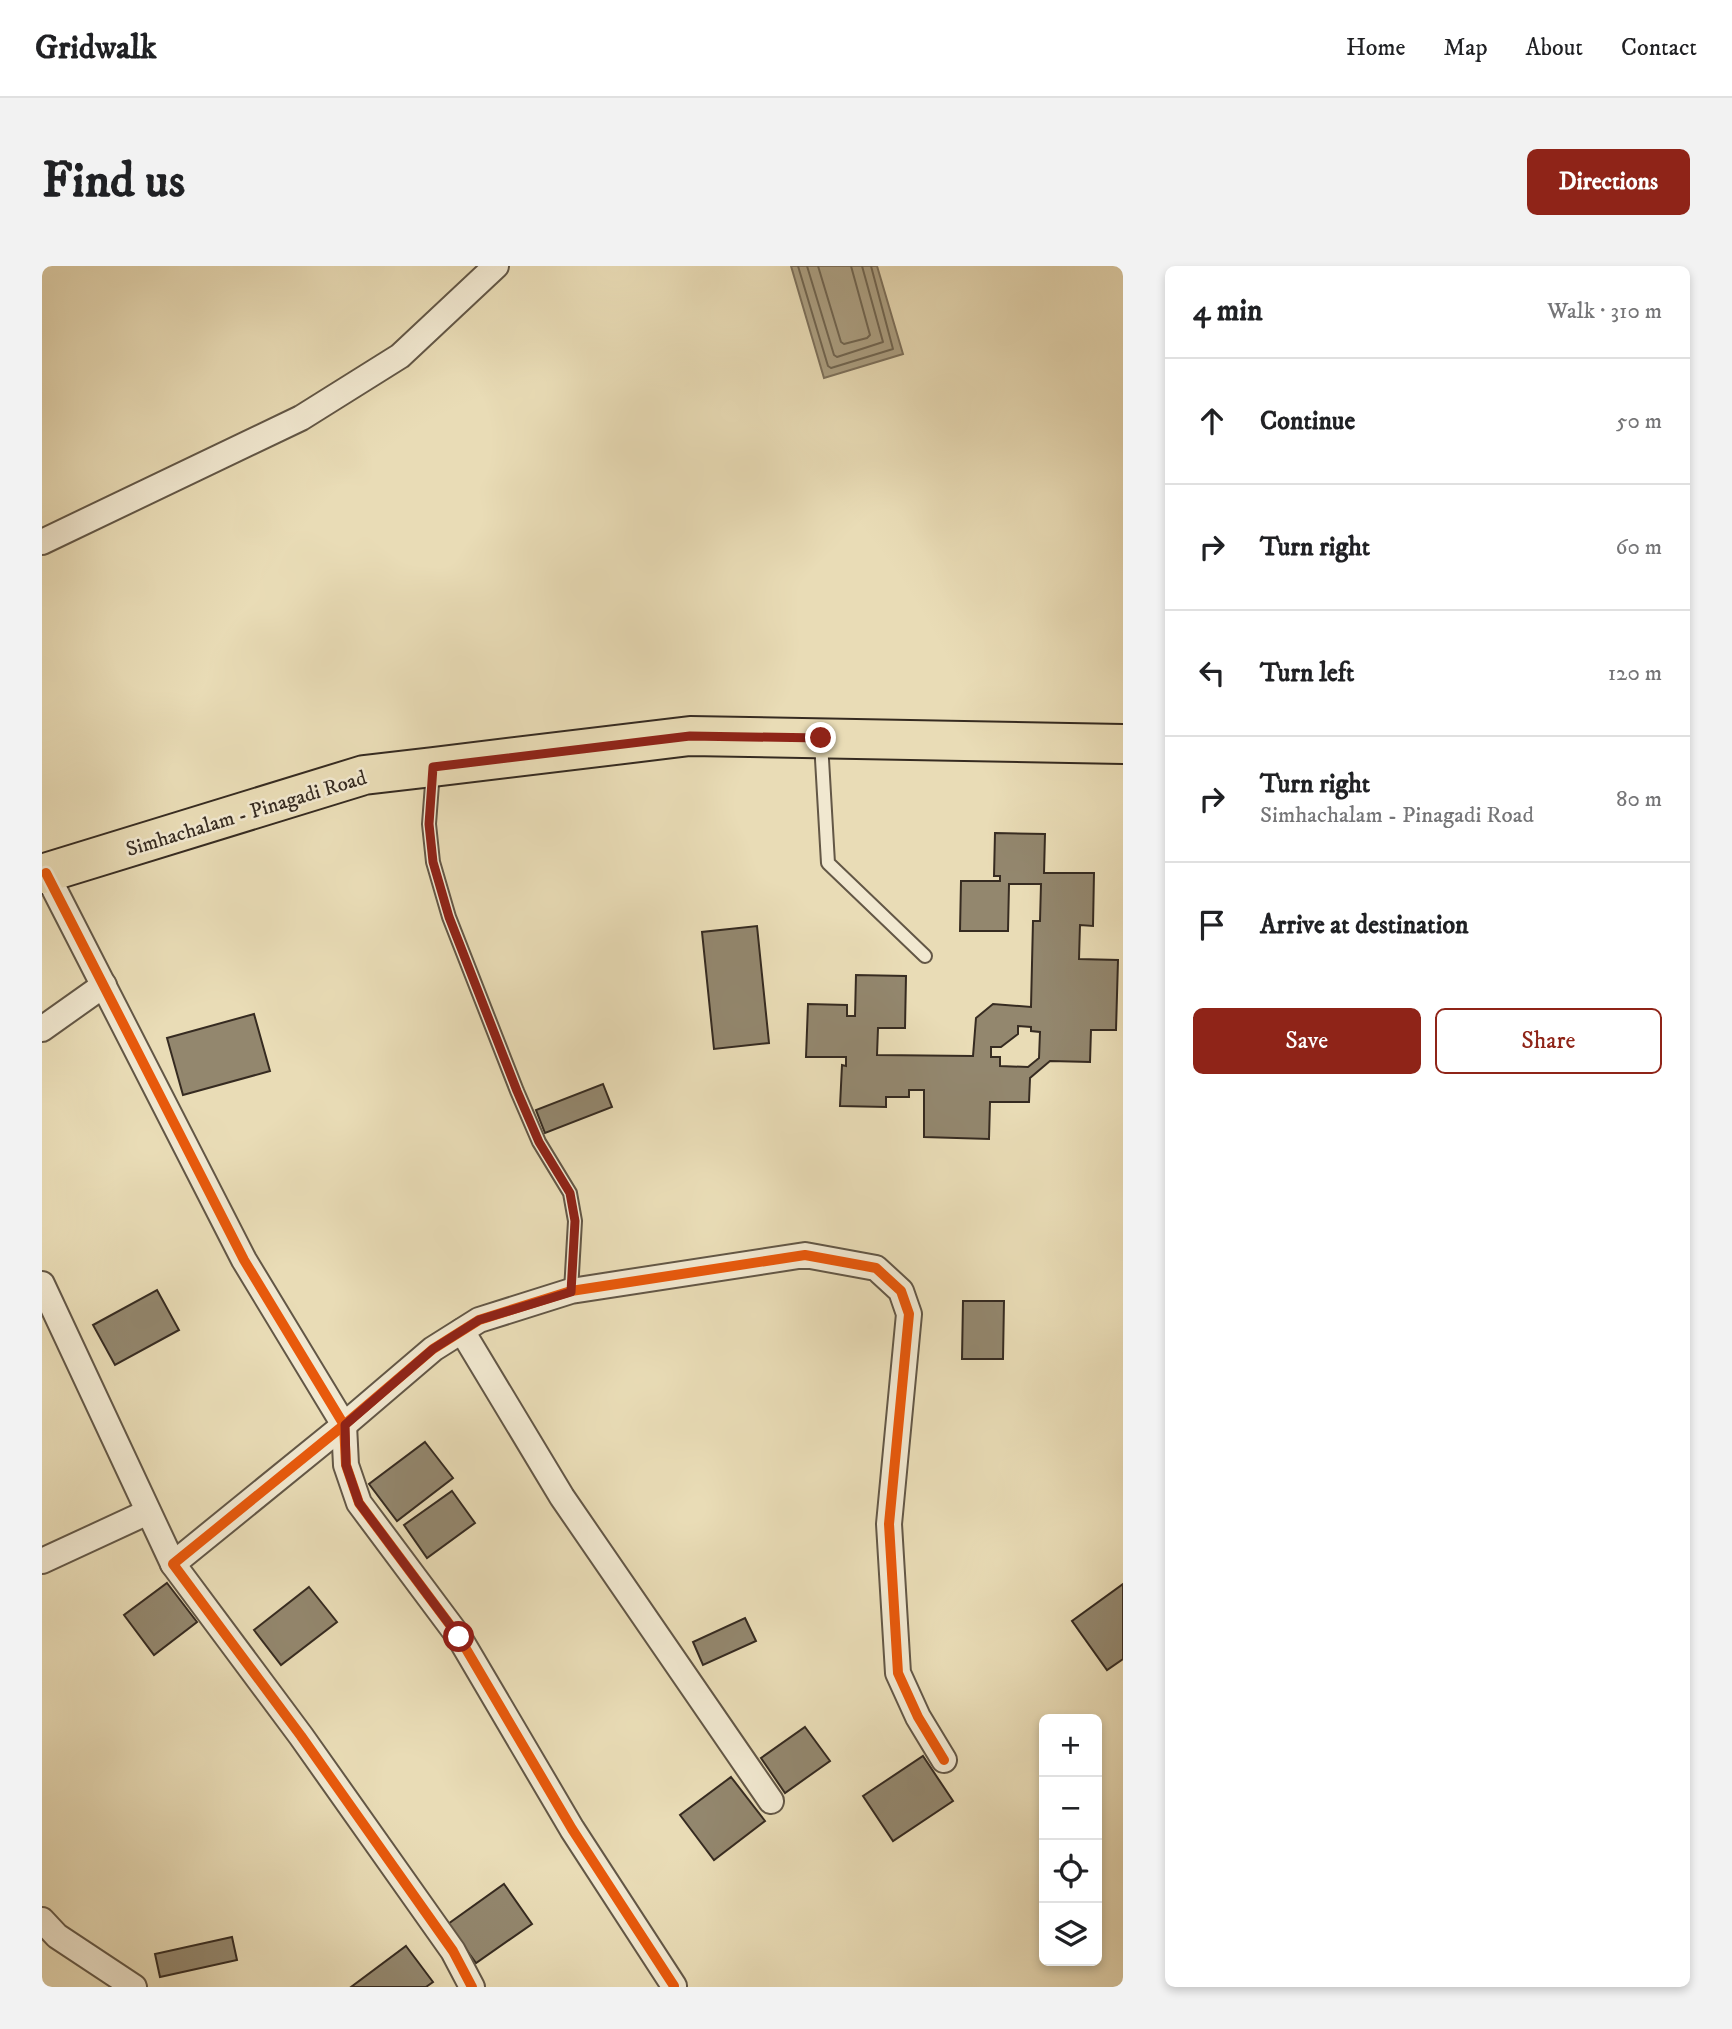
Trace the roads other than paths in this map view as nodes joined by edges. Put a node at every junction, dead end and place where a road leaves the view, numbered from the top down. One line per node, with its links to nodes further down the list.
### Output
1 (496, 266): 2 (street)
2 (42, 542)
3 (821, 738): 4 (main road, Simhachalam - Pinagadi Road); 5 (main road, Simhachalam - Pinagadi Road); 7 (lane)
4 (1123, 744)
5 (433, 767): 6 (main road, Simhachalam - Pinagadi Road); 11 (lane)
6 (44, 874): 8 (street)
7 (925, 956)
8 (104, 985): 9 (street); 13 (street)
9 (42, 1029)
10 (42, 1284): 14 (street)
11 (571, 1292): 12 (street); 17 (street)
12 (462, 1331): 13 (street); 18 (street)
13 (345, 1425): 16 (street); 20 (street)
14 (148, 1512): 15 (street); 16 (street)
15 (42, 1561)
16 (173, 1564): 22 (street)
17 (944, 1760)
18 (771, 1801)
19 (42, 1920): 21 (street)
20 (674, 1986)
21 (134, 1987)
22 (472, 1987)

